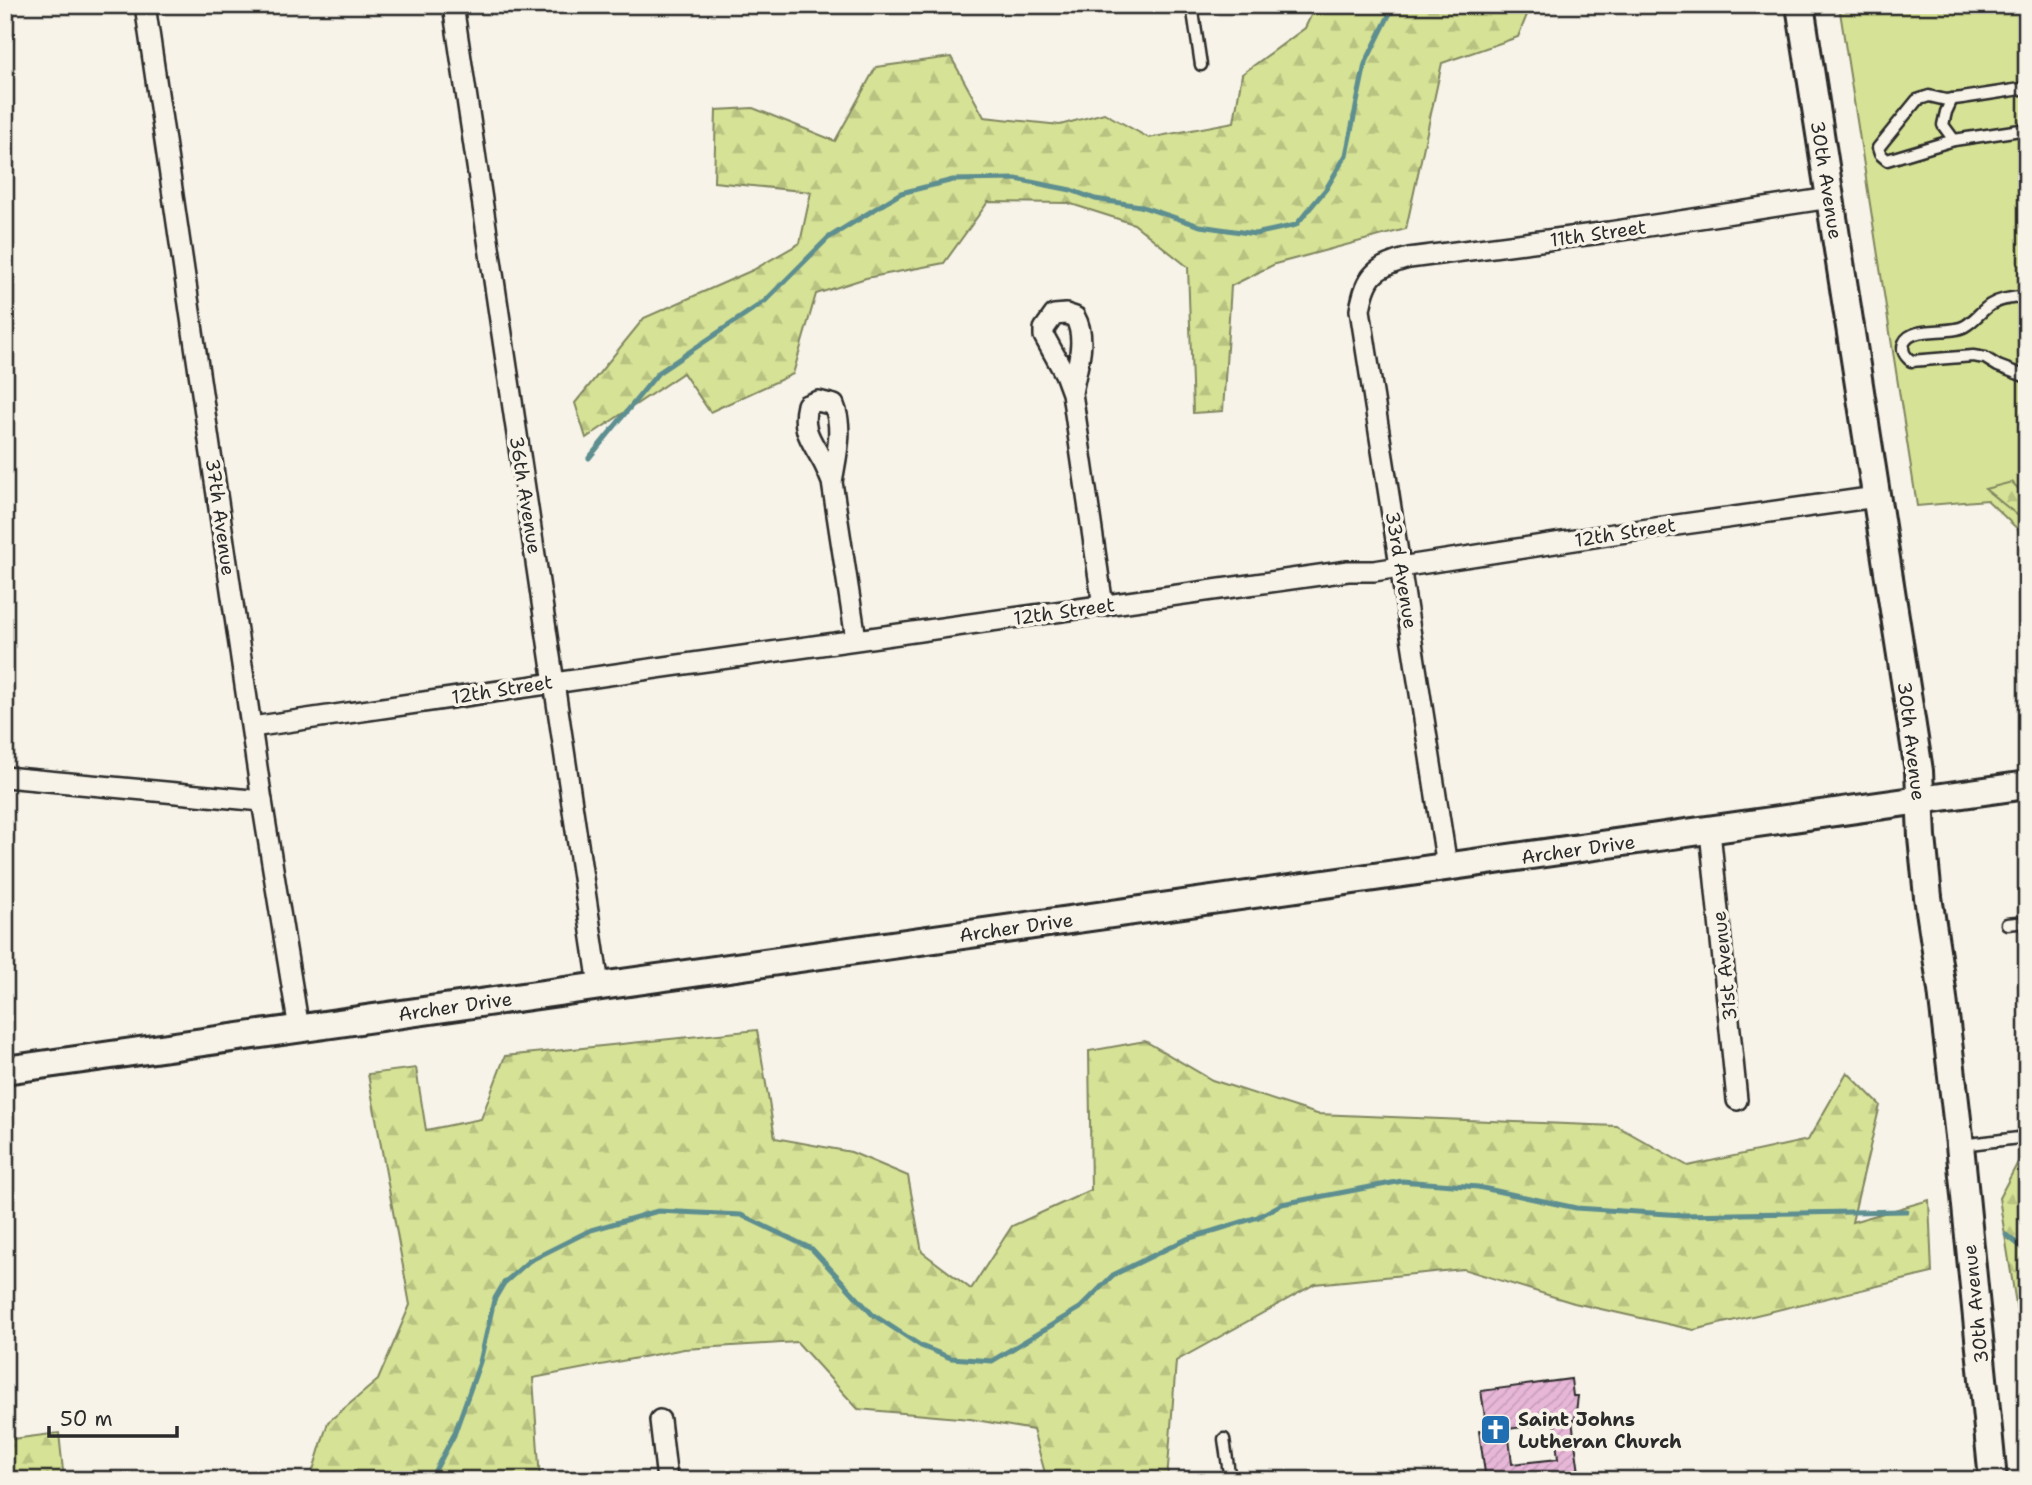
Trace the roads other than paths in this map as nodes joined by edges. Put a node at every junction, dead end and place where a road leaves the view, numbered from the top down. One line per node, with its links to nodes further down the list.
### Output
1 (145, 5): 21 (street, 37th Avenue)
2 (453, 5): 20 (street, 36th Avenue)
3 (1192, 5): 5 (lane)
4 (1800, 5): 10 (street, 30th Avenue)
5 (1201, 65)
6 (2027, 88): 7 (lane)
7 (1952, 99): 9 (lane); 9 (lane)
8 (2027, 128): 9 (lane)
9 (1954, 139)
10 (1830, 198): 11 (street, 11th Street); 16 (street, 30th Avenue)
11 (1371, 276): 17 (street, 33rd Avenue)
12 (2027, 296): 13 (lane)
13 (2027, 377)
14 (1072, 393): 18 (street)
15 (832, 482): 19 (street)
16 (1876, 497): 17 (street, 12th Street); 24 (street, 30th Avenue)
17 (1401, 567): 18 (street, 12th Street); 27 (street, 33rd Avenue)
18 (1103, 606): 19 (street, 12th Street)
19 (856, 639): 20 (street, 12th Street)
20 (554, 681): 21 (street, 12th Street); 30 (street, 36th Avenue)
21 (252, 727): 25 (street, 37th Avenue)
22 (5, 776): 25 (street)
23 (2027, 785): 24 (street, Archer Drive)
24 (1921, 800): 26 (street, Archer Drive); 35 (street, 30th Avenue)
25 (262, 801): 31 (street, 37th Avenue)
26 (1710, 831): 27 (street, Archer Drive); 33 (street, 31st Avenue)
27 (1447, 866): 30 (street, Archer Drive)
28 (2027, 922): 29 (lane)
29 (2007, 924)
30 (599, 985): 31 (street, Archer Drive)
31 (299, 1029): 32 (street, Archer Drive)
32 (5, 1070)
33 (1737, 1100)
34 (2027, 1137): 35 (lane)
35 (1960, 1145): 40 (street, 30th Avenue)
36 (660, 1420): 38 (street)
37 (1224, 1438): 39 (lane)
38 (667, 1480)
39 (1230, 1480)
40 (1993, 1480)

